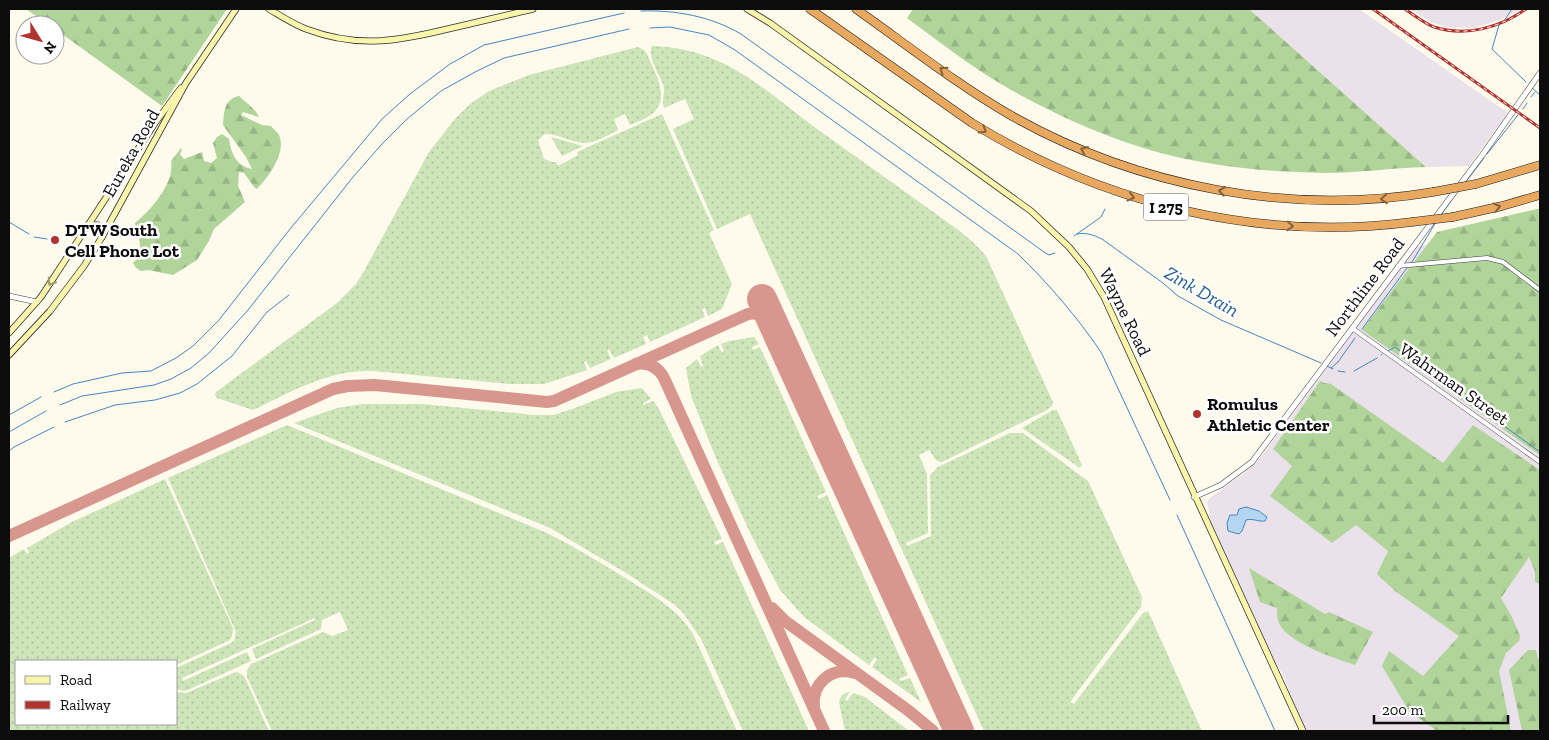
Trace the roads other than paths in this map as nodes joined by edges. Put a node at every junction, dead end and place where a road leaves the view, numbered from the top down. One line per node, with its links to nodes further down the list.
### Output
1 (236, 9): 10 (main road, Eureka Road)
2 (269, 9): 3 (main road)
3 (533, 9)
4 (747, 9): 23 (main road, Wayne Road)
5 (802, 9): 8 (highway)
6 (810, 9): 8 (highway, I 275)
7 (858, 9): 11 (highway, I 275, one-way to 7, bridge)
8 (861, 46): 12 (highway, I 275, one-way to 12, bridge)
9 (1540, 73): 15 (street, Northline Road)
10 (186, 83): 13 (main road, Eureka Road); 14 (main road, Eureka Road)
11 (1540, 165)
12 (1540, 195)
13 (88, 225): 14 (main road); 18 (main road, Eureka Road, one-way to 18)
14 (102, 237): 21 (main road, Eureka Road)
15 (1398, 266): 16 (street); 19 (street, Northline Road)
16 (1540, 290)
17 (9, 296): 18 (street)
18 (37, 302): 20 (main road, Eureka Road)
19 (1352, 328): 22 (street, Wahrman Street); 23 (street, Northline Road)
20 (9, 333)
21 (9, 355)
22 (1540, 462)
23 (1194, 497): 24 (main road, Wayne Road)
24 (1303, 731)

